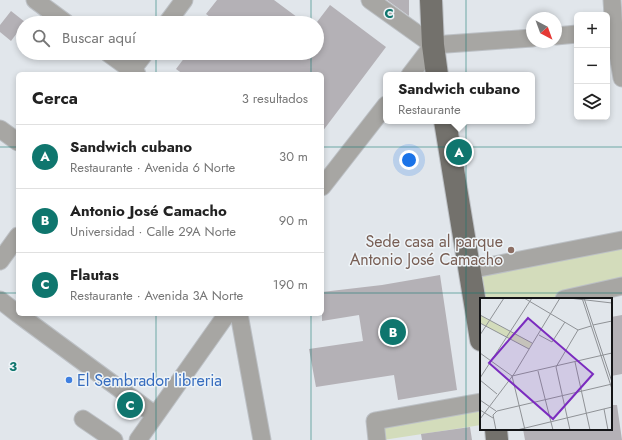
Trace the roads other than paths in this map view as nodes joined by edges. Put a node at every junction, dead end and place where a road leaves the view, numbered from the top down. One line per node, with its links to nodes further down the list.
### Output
1 (35, 0): 6 (street)
2 (184, 0): 7 (street)
3 (370, 0): 12 (street)
4 (431, 0): 12 (main road)
5 (612, 0): 8 (street)
6 (57, 16)
7 (172, 16)
8 (614, 31): 19 (street)
9 (574, 34): 10 (street)
10 (562, 35)
11 (526, 38): 12 (street)
12 (433, 45): 17 (street); 18 (main road)
13 (117, 60): 15 (street)
14 (141, 60): 16 (street)
15 (132, 72)
16 (134, 72)
17 (412, 72)
18 (437, 72)
19 (622, 78)
20 (383, 109): 24 (street)
21 (445, 124): 28 (main road)
22 (0, 129): 23 (street)
23 (16, 141)
24 (324, 184)
25 (16, 239): 27 (street)
26 (622, 240): 28 (street)
27 (0, 261)
28 (469, 270): 36 (main road)
29 (622, 286): 30 (street)
30 (568, 298)
31 (0, 300): 32 (street)
32 (16, 312)
33 (21, 316): 39 (street)
34 (226, 316): 39 (street)
35 (239, 316): 44 (street)
36 (479, 318): 37 (main road)
37 (480, 329)
38 (480, 402): 45 (street)
39 (155, 415): 43 (street)
40 (83, 420): 42 (street)
41 (496, 430): 46 (main road)
42 (114, 440)
43 (138, 440)
44 (262, 440)
45 (378, 440)
46 (497, 440)

